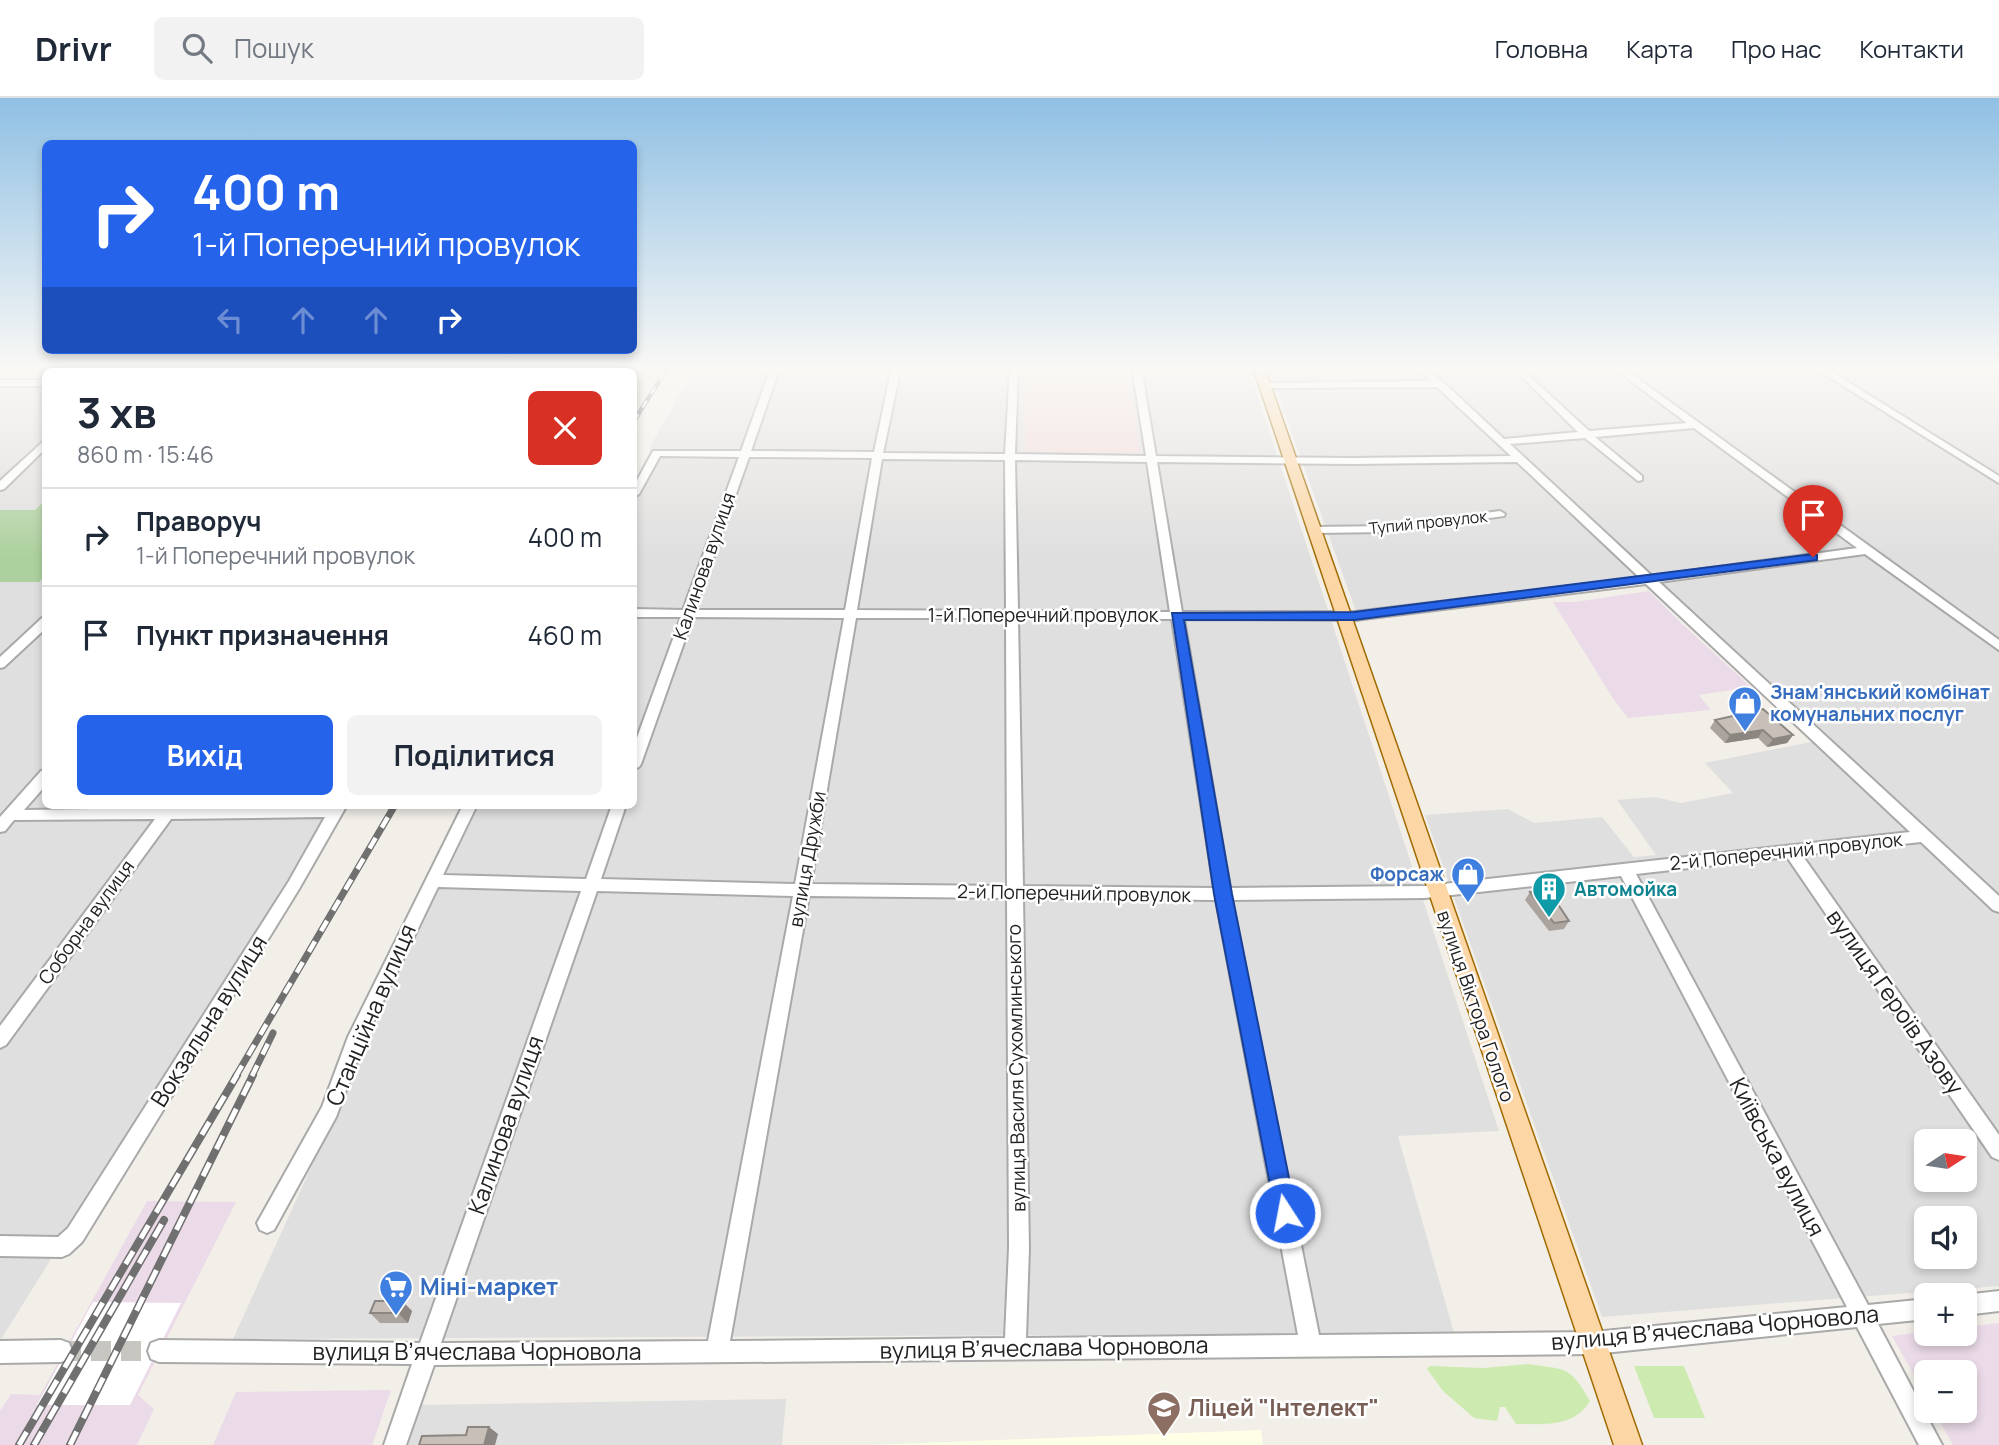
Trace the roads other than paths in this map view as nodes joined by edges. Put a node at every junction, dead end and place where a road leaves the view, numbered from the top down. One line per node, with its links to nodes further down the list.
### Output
1 (752, 430): 14 (street, Калинова вулиця)
2 (883, 430): 15 (street, вулиця Дружби)
3 (1011, 430): 16 (street, вулиця Василя Сухомлинського)
4 (1146, 430): 17 (street)
5 (1280, 430): 19 (main road, вулиця Віктора Голого)
6 (1490, 430): 12 (street)
7 (1582, 430): 11 (street)
8 (1637, 430): 11 (street)
9 (1702, 430): 26 (street)
10 (1918, 430): 21 (street)
11 (1587, 434): 12 (street); 20 (street)
12 (1503, 442): 18 (street)
13 (42, 446): 22 (street)
14 (744, 452): 15 (street); 23 (street); 28 (street, Калинова вулиця)
15 (878, 455): 16 (street); 30 (street, вулиця Дружби)
16 (1010, 456): 17 (street); 31 (street, вулиця Василя Сухомлинського)
17 (1150, 459): 19 (street); 32 (street)
18 (1520, 459): 19 (street); 27 (street)
19 (1290, 460): 25 (main road, вулиця Віктора Голого)
20 (1638, 478)
21 (1999, 480)
22 (0, 486)
23 (637, 489)
24 (1500, 514): 25 (street, Тупий провулок)
25 (1313, 530): 33 (main road, вулиця Віктора Голого)
26 (1867, 550): 27 (street, 1-й Поперечний провулок); 35 (street)
27 (1649, 580): 33 (street, 1-й Поперечний провулок); 45 (street)
28 (688, 612): 29 (street, 1-й Поперечний провулок); 30 (street, 1-й Поперечний провулок); 37 (street, Калинова вулиця)
29 (637, 613)
30 (850, 613): 31 (street, 1-й Поперечний провулок); 50 (street, вулиця Дружби)
31 (1012, 615): 32 (street, 1-й Поперечний провулок); 52 (street, вулиця Василя Сухомлинського)
32 (1177, 616): 33 (street, 1-й Поперечний провулок); 53 (street)
33 (1343, 616): 51 (main road, вулиця Віктора Голого)
34 (42, 625): 36 (street)
35 (1999, 646)
36 (0, 664)
37 (637, 756)
38 (42, 779): 43 (street)
39 (169, 809): 40 (street); 43 (street); 55 (street, Соборна вулиця)
40 (338, 809): 58 (street, Вокзальна вулиця)
41 (468, 809): 48 (street, Станційна вулиця)
42 (618, 809): 49 (street, Калинова вулиця)
43 (11, 814): 44 (street)
44 (0, 827)
45 (1923, 836): 46 (street, 2-й Поперечний провулок); 54 (street)
46 (1792, 853): 47 (street, 2-й Поперечний провулок); 56 (street, вулиця Героїв Азову)
47 (1625, 868): 51 (street, 2-й Поперечний провулок); 62 (street, Київська вулиця)
48 (432, 881): 49 (street, 2-й Поперечний провулок); 57 (street, Станційна вулиця)
49 (590, 885): 50 (street, 2-й Поперечний провулок); 70 (street, Калинова вулиця)
50 (801, 890): 52 (street, 2-й Поперечний провулок); 68 (street, вулиця Дружби)
51 (1436, 891): 53 (street, 2-й Поперечний провулок); 63 (main road, вулиця Віктора Голого)
52 (1014, 892): 53 (street, 2-й Поперечний провулок); 65 (street, вулиця Василя Сухомлинського)
53 (1223, 894): 64 (street)
54 (1999, 906)
55 (0, 1040)
56 (1999, 1151)
57 (267, 1223)
58 (0, 1246)
59 (1999, 1301): 60 (street)
60 (1977, 1304)
61 (1914, 1310): 62 (street, вулиця Вʼячеслава Чорновола)
62 (1861, 1315): 63 (street, вулиця Вʼячеслава Чорновола); 73 (street, Київська вулиця)
63 (1594, 1343): 64 (street, вулиця Вʼячеслава Чорновола); 72 (main road, вулиця Віктора Голого)
64 (1311, 1346): 65 (street, вулиця Вʼячеслава Чорновола)
65 (1015, 1348): 68 (street, вулиця Вʼячеслава Чорновола)
66 (61, 1351): 69 (street)
67 (159, 1351): 70 (street, вулиця Вʼячеслава Чорновола)
68 (717, 1351): 70 (street, вулиця Вʼячеслава Чорновола)
69 (0, 1352)
70 (426, 1354): 71 (street, Калинова вулиця)
71 (395, 1445)
72 (1628, 1445)
73 (1931, 1445)

